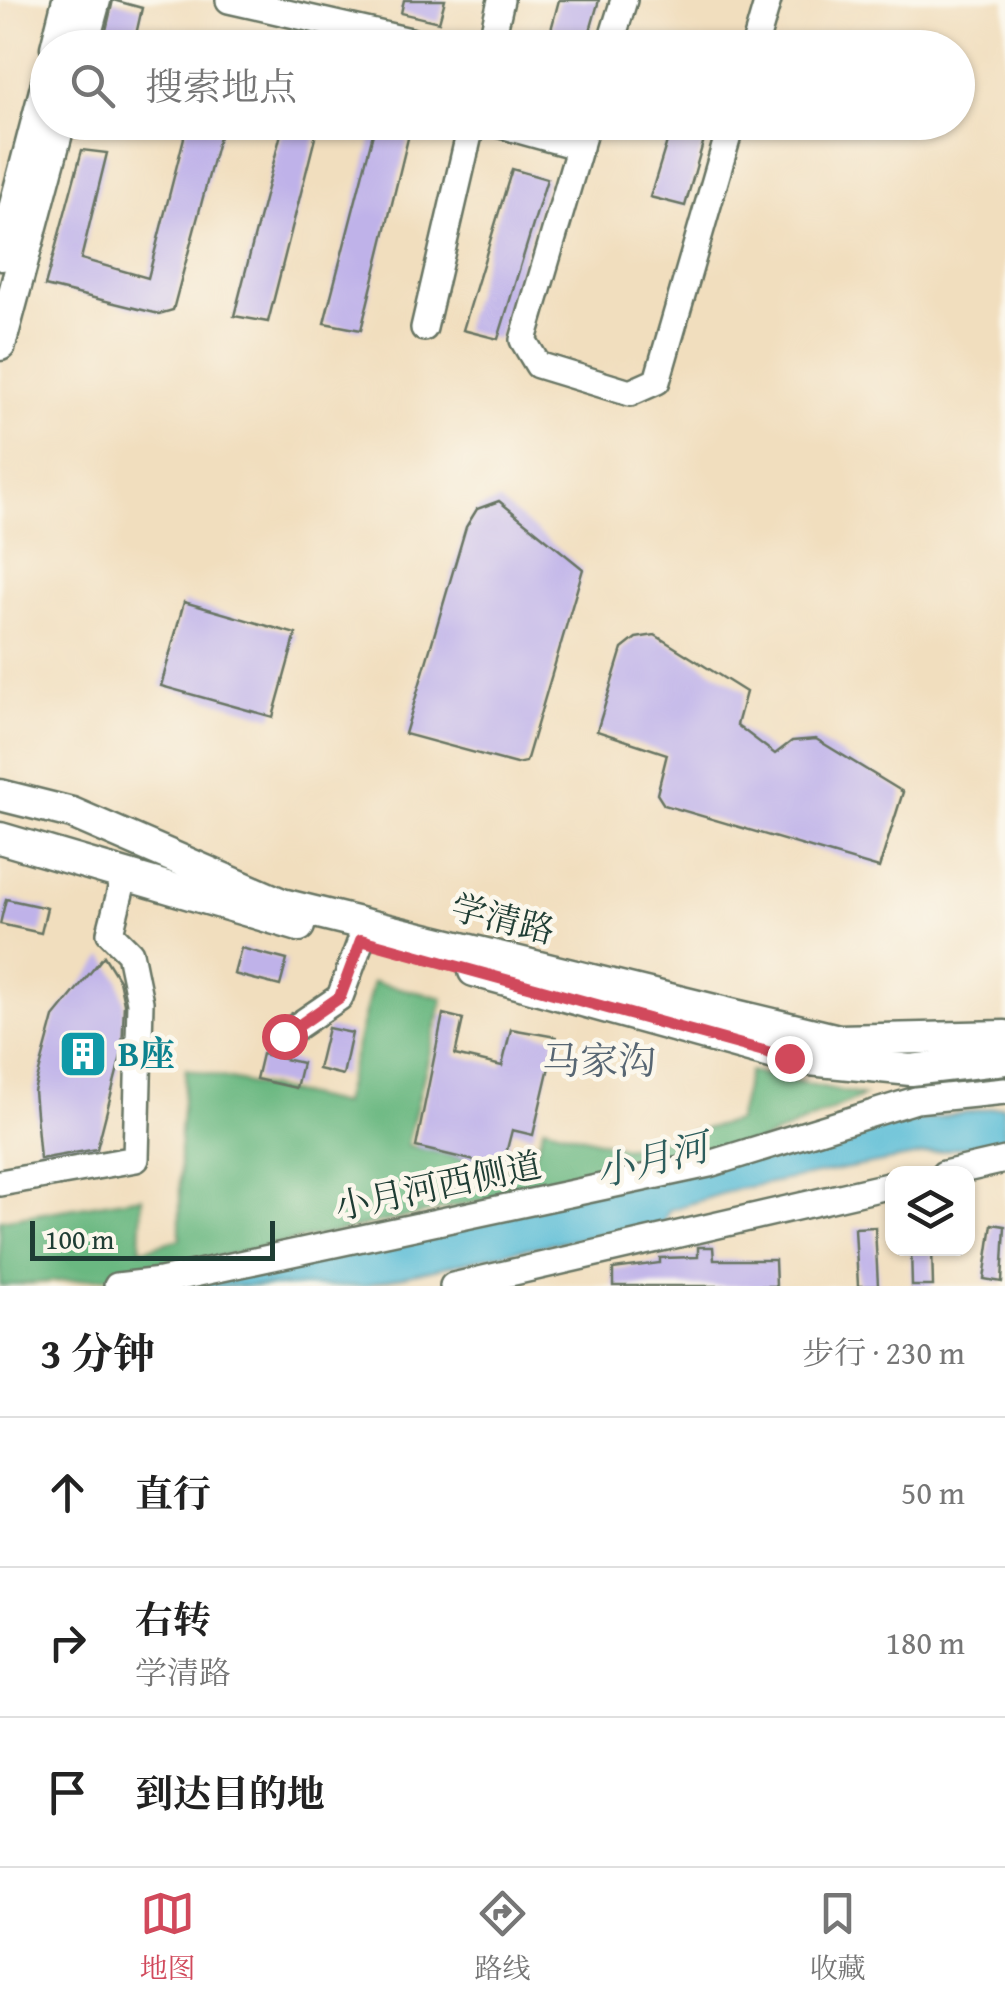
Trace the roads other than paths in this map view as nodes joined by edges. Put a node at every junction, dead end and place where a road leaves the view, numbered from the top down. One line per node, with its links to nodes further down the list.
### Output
1 (68, 0): 7 (main road)
2 (95, 0): 8 (main road)
3 (228, 0): 9 (street)
4 (501, 0): 10 (street)
5 (624, 0): 11 (street)
6 (768, 0): 12 (street)
7 (60, 30)
8 (87, 30)
9 (361, 30)
10 (494, 30)
11 (615, 30)
12 (759, 30)
13 (32, 140): 18 (main road)
14 (55, 140): 20 (main road)
15 (468, 140): 19 (street)
16 (583, 140): 17 (street)
17 (727, 140)
18 (0, 263)
19 (424, 328)
20 (0, 345)
21 (0, 795): 26 (main road, 学清路)
22 (0, 838): 23 (main road, 学清路)
23 (125, 873): 24 (main road, 学清路); 31 (street)
24 (361, 940): 25 (street); 27 (main road, 学清路)
25 (284, 1036)
26 (1005, 1036)
27 (1005, 1060)
28 (1005, 1091): 33 (street, 小月河西侧道)
29 (1005, 1160): 30 (street)
30 (975, 1167)
31 (0, 1183)
32 (885, 1188): 34 (street)
33 (117, 1286)
34 (454, 1286)

